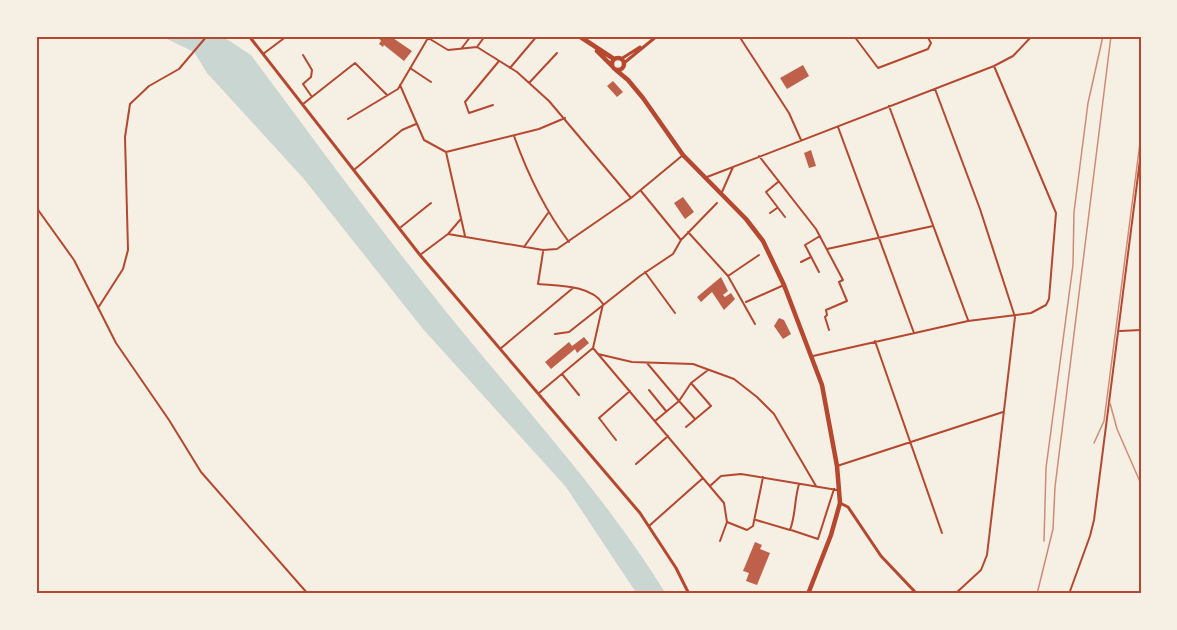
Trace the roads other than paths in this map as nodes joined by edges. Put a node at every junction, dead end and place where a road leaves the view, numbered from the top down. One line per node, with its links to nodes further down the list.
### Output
1 (207, 36): 85 (street)
2 (249, 36): 18 (street)
3 (287, 36): 18 (street)
4 (471, 36): 16 (street)
5 (485, 36): 15 (street)
6 (537, 36): 25 (street)
7 (579, 36): 14 (main road)
8 (656, 36): 22 (street)
9 (739, 36): 42 (street)
10 (855, 36): 11 (street)
11 (927, 36)
12 (1032, 36): 23 (street)
13 (426, 37): 16 (street); 24 (street)
14 (589, 43): 20 (main road); 26 (main road)
15 (477, 46): 16 (street); 21 (street)
16 (461, 49)
17 (557, 53): 29 (street)
18 (263, 54): 34 (street)
19 (303, 55): 33 (street)
20 (614, 60): 22 (main road); 26 (main road)
21 (499, 61): 25 (street); 35 (street)
22 (622, 63): 26 (main road); 27 (main road)
23 (994, 66): 31 (street); 87 (street)
24 (410, 68): 28 (street); 30 (street)
25 (510, 68): 29 (street)
26 (614, 68): 27 (main road)
27 (628, 80): 45 (main road)
28 (431, 82)
29 (529, 83): 37 (street)
30 (400, 85): 32 (street); 39 (street)
31 (935, 89): 36 (street); 87 (street)
32 (387, 95): 33 (street); 38 (street)
33 (312, 97): 34 (street)
34 (303, 104): 48 (street)
35 (493, 105)
36 (889, 106): 40 (street); 62 (street)
37 (565, 118): 41 (street); 53 (street)
38 (348, 119)
39 (416, 124): 43 (street); 48 (street)
40 (838, 126): 42 (street); 68 (street)
41 (514, 135): 43 (street); 58 (street)
42 (801, 140): 46 (street)
43 (446, 152): 61 (street)
44 (1141, 152): 92 (street)
45 (683, 155): 49 (main road); 51 (street)
46 (759, 156): 47 (street); 50 (street)
47 (734, 166): 49 (street); 52 (street)
48 (355, 169): 63 (street)
49 (704, 178): 52 (main road)
50 (779, 181): 57 (street); 67 (street)
51 (641, 190): 53 (street); 69 (street)
52 (720, 194): 81 (main road)
53 (631, 198): 70 (street)
54 (431, 203): 63 (street)
55 (717, 203): 64 (street)
56 (36, 207): 85 (street)
57 (778, 207): 59 (street); 60 (street)
58 (548, 213): 70 (street); 71 (street)
59 (770, 213)
60 (785, 217)
61 (461, 219): 65 (street); 66 (street)
62 (933, 226): 68 (street); 88 (street)
63 (401, 227): 74 (street)
64 (688, 232): 69 (street); 80 (street)
65 (448, 234): 66 (street); 74 (street)
66 (465, 236): 71 (street)
67 (820, 236): 72 (street); 76 (street)
68 (879, 237): 72 (street); 93 (street)
69 (681, 240): 78 (street)
70 (569, 242): 73 (street)
71 (524, 247): 73 (street)
72 (827, 249): 90 (street)
73 (543, 250): 82 (street)
74 (420, 255): 97 (street)
75 (759, 255): 80 (street)
76 (811, 257): 77 (street); 79 (street)
77 (801, 262)
78 (645, 272): 84 (street); 86 (street)
79 (819, 272)
80 (728, 276): 83 (street)
81 (784, 285): 83 (street); 99 (main road)
82 (573, 288): 84 (street); 97 (street)
83 (745, 303): 89 (street)
84 (603, 304): 94 (street); 96 (street)
85 (98, 308): 133 (street)
86 (675, 313)
87 (1015, 317): 88 (street); 110 (street)
88 (968, 321): 93 (street)
89 (755, 324)
90 (829, 330)
91 (1141, 330): 92 (street)
92 (1119, 331): 137 (street)
93 (914, 333): 95 (street)
94 (555, 334)
95 (875, 341): 99 (street); 116 (street)
96 (593, 348): 98 (street); 102 (street)
97 (500, 349): 106 (street)
98 (598, 354): 100 (street); 105 (street)
99 (811, 357): 118 (main road)
100 (646, 362): 101 (street); 108 (street)
101 (708, 370): 103 (street); 123 (street)
102 (562, 374): 106 (street); 107 (street)
103 (691, 383): 108 (street); 111 (street)
104 (649, 390): 109 (street)
105 (630, 391): 112 (street); 115 (street)
106 (538, 393): 128 (street)
107 (579, 395)
108 (679, 401): 109 (street); 111 (street)
109 (667, 411): 112 (street)
110 (1004, 412): 116 (street); 136 (street)
111 (695, 419): 113 (street)
112 (656, 421): 114 (street)
113 (686, 427)
114 (668, 436): 117 (street); 119 (street)
115 (615, 440)
116 (910, 443): 118 (street); 130 (street)
117 (636, 464)
118 (837, 466): 124 (main road)
119 (704, 477): 122 (street); 128 (street)
120 (763, 477): 121 (street); 122 (street); 126 (street)
121 (799, 483): 123 (street); 129 (street)
122 (710, 486): 127 (street)
123 (816, 486): 124 (street)
124 (837, 490): 125 (main road); 129 (street)
125 (840, 503): 132 (main road); 135 (street)
126 (756, 520): 127 (street); 129 (street)
127 (727, 522): 131 (street)
128 (649, 526): 134 (street)
129 (790, 530)
130 (942, 533)
131 (720, 541)
132 (810, 593)
133 (308, 594)
134 (689, 594)
135 (917, 594)
136 (955, 594)
137 (1068, 594)

